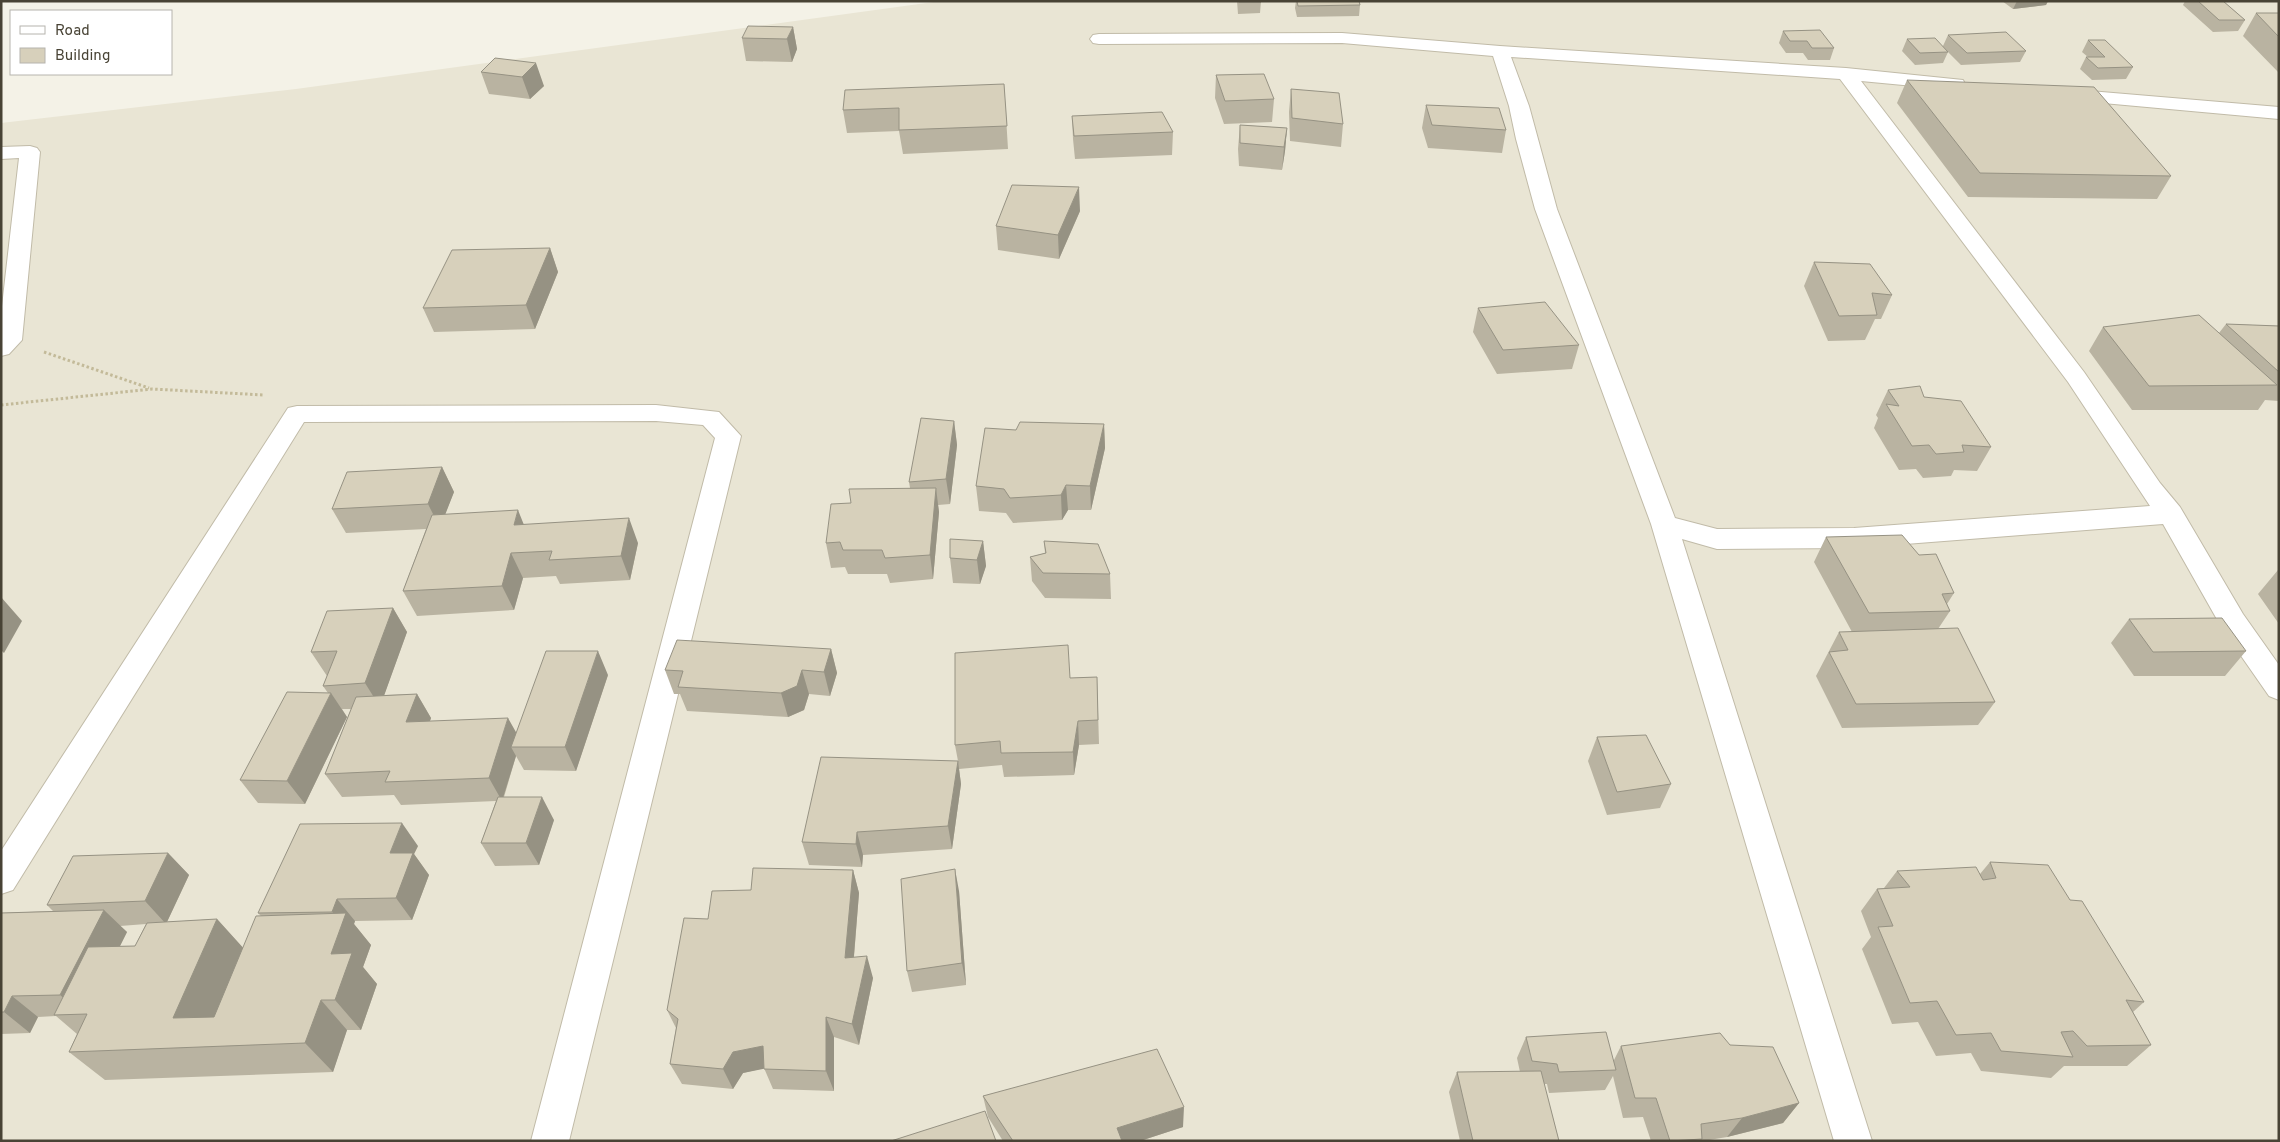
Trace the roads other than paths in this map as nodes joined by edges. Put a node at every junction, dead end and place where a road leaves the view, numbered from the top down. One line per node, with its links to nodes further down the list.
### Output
1 (1099, 39): 2 (street)
2 (1500, 51): 3 (street); 10 (street)
3 (1846, 74): 4 (street); 9 (street)
4 (1974, 86)
5 (2044, 93): 6 (street)
6 (2279, 113)
7 (1, 153): 8 (street)
8 (5, 344)
9 (2171, 514): 10 (street); 11 (street)
10 (1664, 524): 14 (street)
11 (2279, 688)
12 (1, 880): 13 (street)
13 (550, 1141)
14 (1853, 1141)

